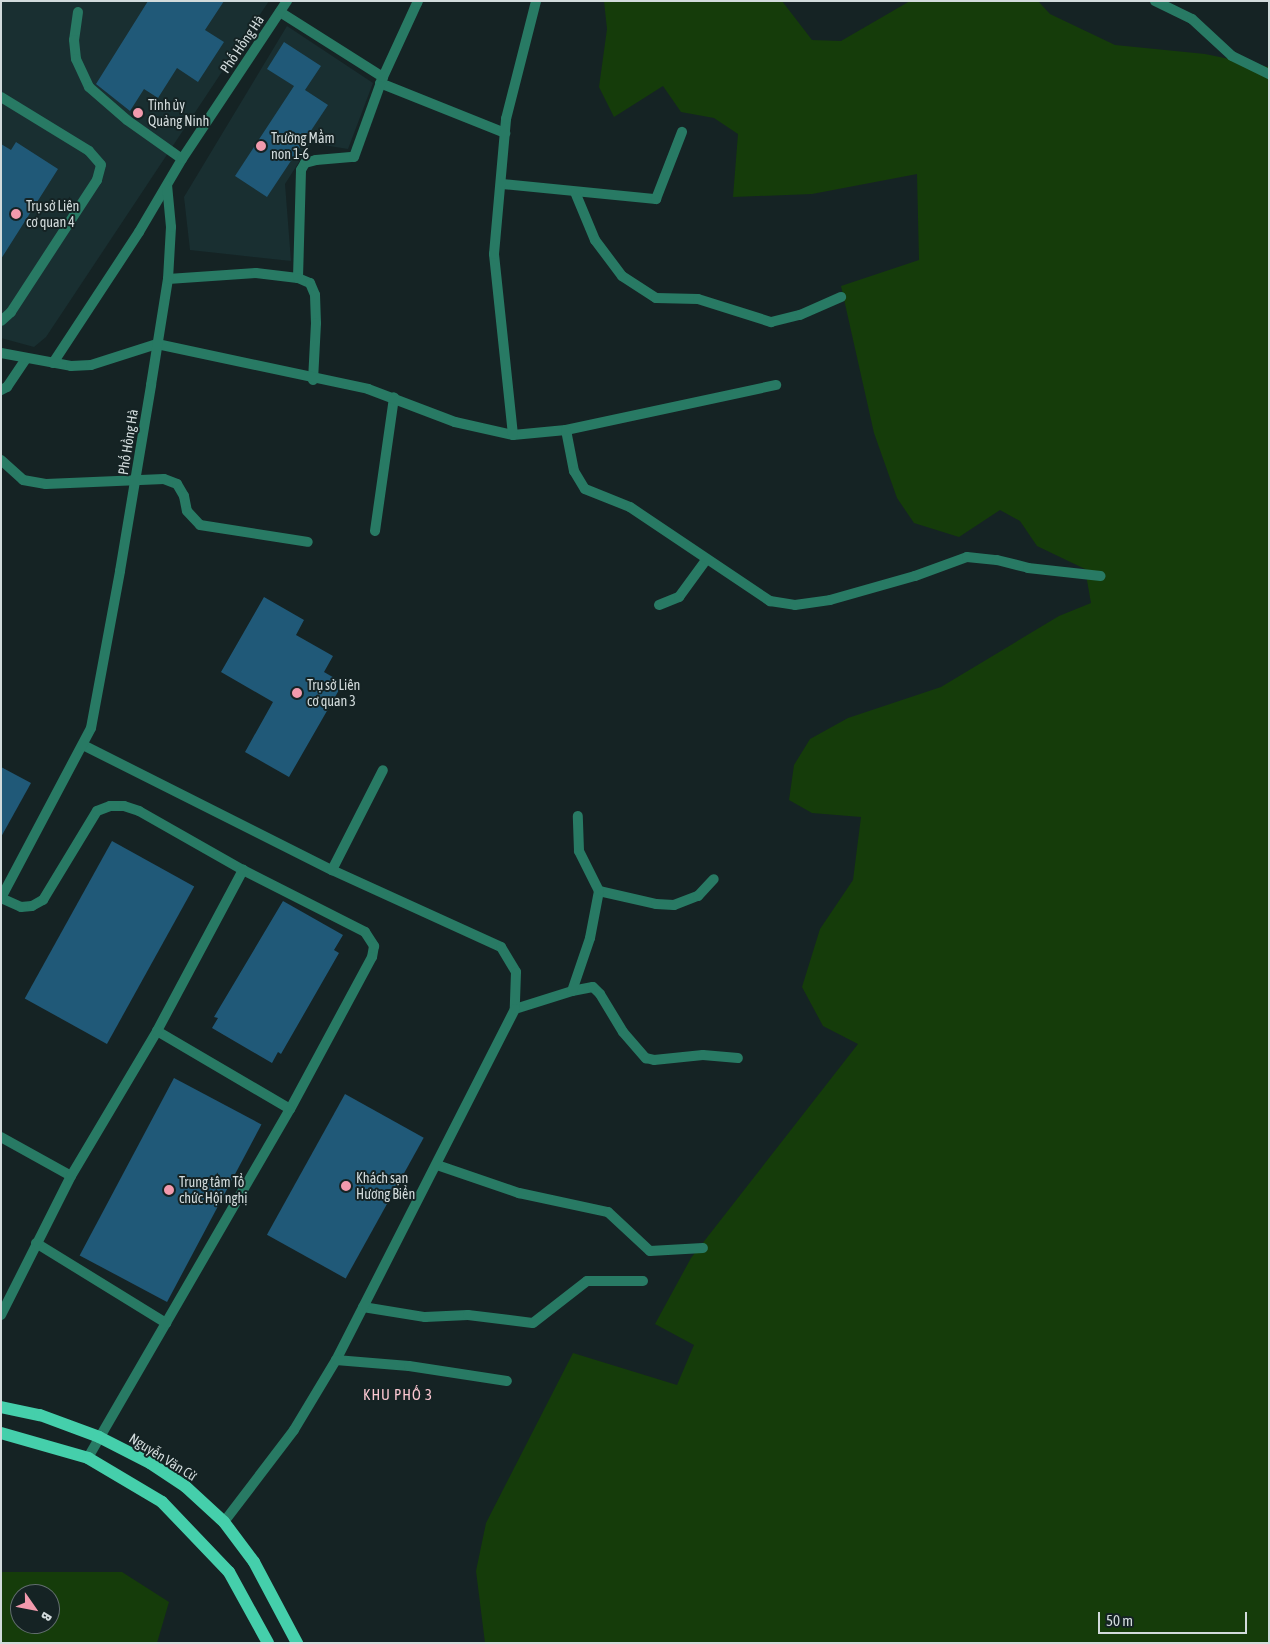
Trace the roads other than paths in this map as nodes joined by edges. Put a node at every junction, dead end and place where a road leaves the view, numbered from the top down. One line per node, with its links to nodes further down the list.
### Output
1 (287, 1): 6 (street, Phố Hồng Hà)
2 (536, 1): 11 (street)
3 (1155, 1): 7 (street)
4 (417, 2): 8 (street)
5 (78, 12): 12 (street)
6 (280, 12): 8 (street); 12 (street, Phố Hồng Hà)
7 (1269, 74)
8 (381, 80): 11 (street); 16 (street)
9 (1, 97): 19 (street)
10 (682, 132): 15 (street)
11 (505, 133): 13 (street)
12 (182, 159): 14 (street, Phố Hồng Hà)
13 (502, 184): 15 (street); 29 (street)
14 (166, 185): 17 (street, Phố Hồng Hà); 23 (street)
15 (575, 192): 18 (street)
16 (298, 278): 17 (street); 24 (street)
17 (168, 279): 20 (street, Phố Hồng Hà)
18 (841, 297)
19 (1, 321)
20 (157, 344): 23 (street); 24 (street); 36 (street, Phố Hồng Hà, bridge)
21 (1, 353): 22 (street)
22 (26, 359): 23 (street); 26 (street)
23 (53, 363)
24 (313, 380): 27 (street)
25 (776, 385): 28 (street)
26 (1, 390)
27 (394, 397): 29 (street); 31 (street)
28 (566, 430): 29 (street); 33 (street)
29 (513, 435)
30 (1, 460): 32 (street)
31 (375, 531)
32 (308, 542)
33 (706, 560): 34 (street); 35 (street)
34 (1102, 576)
35 (660, 605)
36 (82, 746): 40 (street); 43 (street, Phố Hồng Hà)
37 (383, 770): 40 (street)
38 (578, 816): 42 (street)
39 (243, 870): 43 (street); 46 (street); 48 (street)
40 (332, 870): 45 (street)
41 (714, 879): 42 (street)
42 (599, 891): 44 (street)
43 (1, 898)
44 (572, 991): 45 (street); 47 (street)
45 (515, 1008): 50 (street)
46 (157, 1031): 48 (street); 51 (street)
47 (738, 1058)
48 (290, 1109): 57 (street)
49 (1, 1137): 51 (street)
50 (436, 1166): 53 (street); 55 (street)
51 (71, 1176): 52 (street)
52 (36, 1243): 56 (street); 57 (street)
53 (703, 1248)
54 (643, 1281): 55 (street)
55 (364, 1307): 58 (street)
56 (1, 1315)
57 (166, 1323): 62 (street)
58 (336, 1360): 59 (street); 64 (street)
59 (507, 1381)
60 (1, 1407): 62 (main road, Nguyễn Văn Cừ)
61 (1, 1433): 63 (main road)
62 (99, 1437): 63 (street); 64 (main road, Nguyễn Văn Cừ)
63 (88, 1458): 65 (main road)
64 (224, 1522): 66 (main road, Nguyễn Văn Cừ)
65 (268, 1643)
66 (297, 1643)

